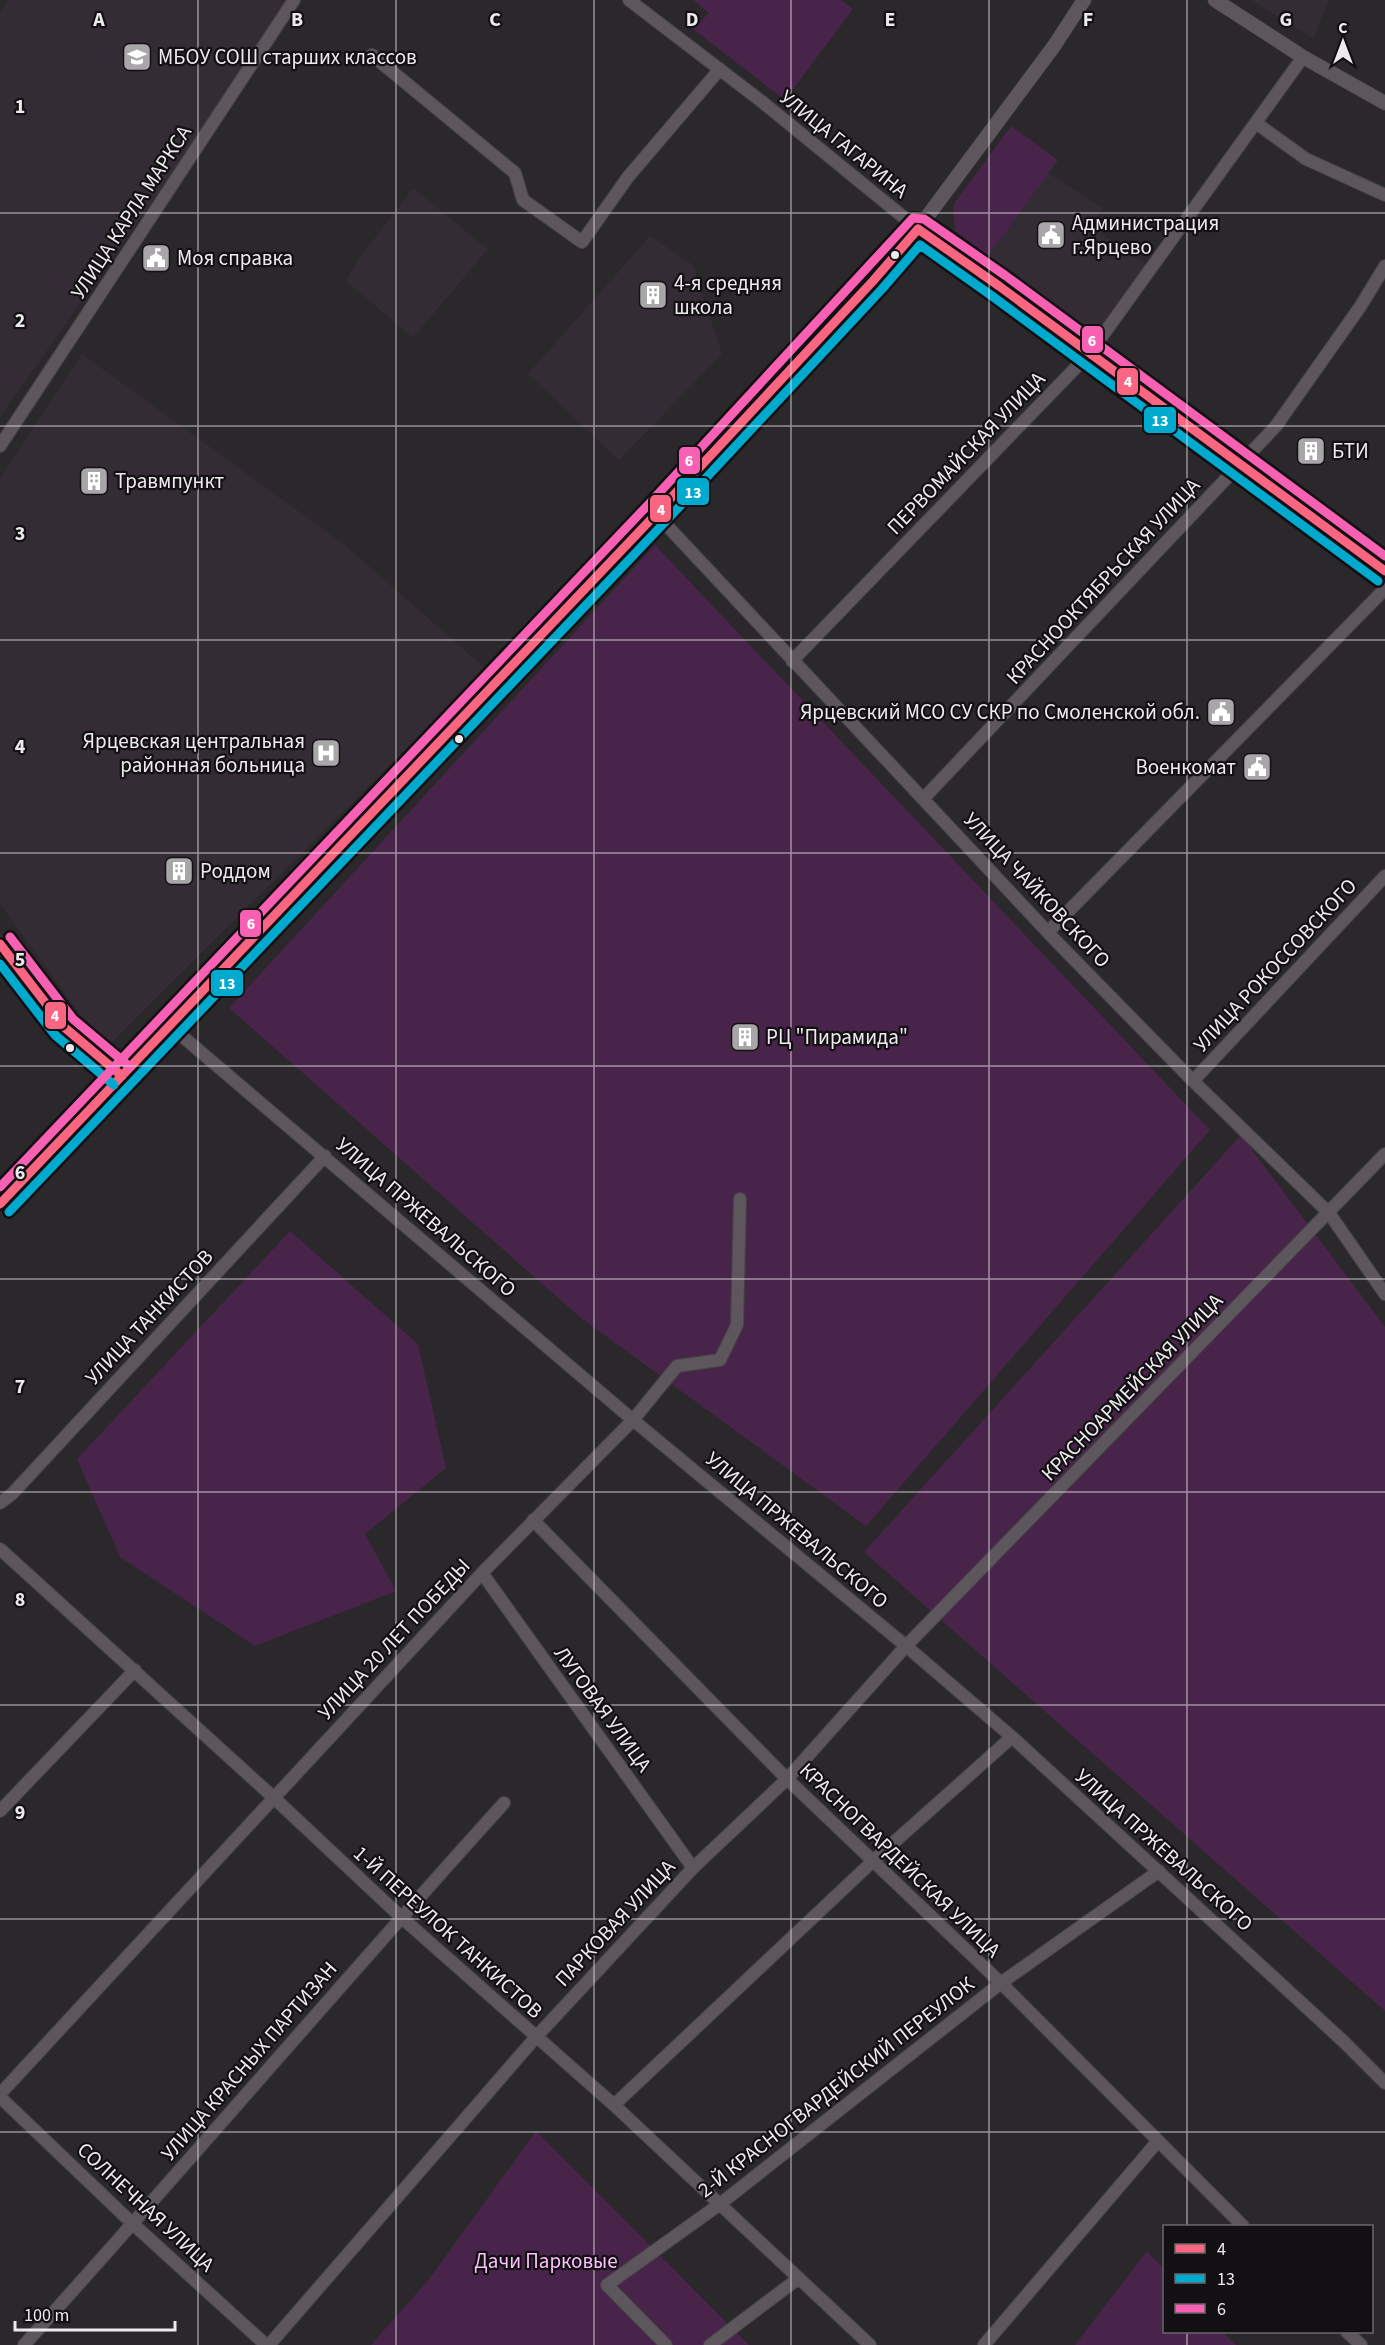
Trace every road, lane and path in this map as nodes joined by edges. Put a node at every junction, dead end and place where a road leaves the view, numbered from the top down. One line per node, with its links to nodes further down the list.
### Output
1 (294, 0): 14 (street, УЛИЦА КАРЛА МАРКСА)
2 (630, 0): 7 (street, УЛИЦА ГАГАРИНА)
3 (1084, 0): 11 (street)
4 (1215, 0): 6 (street)
5 (372, 55): 7 (street)
6 (1303, 57): 8 (street); 9 (street, ПЕРВОМАЙСКАЯ УЛИЦА)
7 (720, 69): 11 (street, УЛИЦА ГАГАРИНА)
8 (1385, 103)
9 (1256, 123): 10 (street); 13 (street, ПЕРВОМАЙСКАЯ УЛИЦА)
10 (1385, 195)
11 (918, 229): 13 (street, УЛИЦА ГАГАРИНА); 16 (street)
12 (1385, 266): 15 (street, КРАСНООКТЯБРЬСКАЯ УЛИЦА)
13 (1090, 353): 15 (street, УЛИЦА ГАГАРИНА); 19 (street, ПЕРВОМАЙСКАЯ УЛИЦА)
14 (0, 446)
15 (1240, 464): 17 (street, УЛИЦА ГАГАРИНА); 20 (street, КРАСНООКТЯБРЬСКАЯ УЛИЦА)
16 (656, 514): 19 (street, УЛИЦА ЧАЙКОВСКОГО); 24 (street)
17 (1385, 571)
18 (1385, 589): 22 (street)
19 (792, 662): 20 (street, УЛИЦА ЧАЙКОВСКОГО)
20 (924, 798): 22 (street, УЛИЦА ЧАЙКОВСКОГО)
21 (1385, 876): 26 (street, УЛИЦА РОКОССОВСКОГО)
22 (1048, 932): 26 (street, УЛИЦА ЧАЙКОВСКОГО)
23 (0, 944): 25 (street)
24 (169, 1025): 25 (street); 28 (street, УЛИЦА ПРЖЕВАЛЬСКОГО)
25 (122, 1076): 30 (street)
26 (1193, 1081): 31 (street, УЛИЦА ЧАЙКОВСКОГО)
27 (1385, 1154): 31 (street, КРАСНОАРМЕЙСКАЯ УЛИЦА)
28 (325, 1156): 33 (street, УЛИЦА ПРЖЕВАЛЬСКОГО); 34 (street, УЛИЦА ТАНКИСТОВ)
29 (740, 1199): 33 (street, УЛИЦА 20 ЛЕТ ПОБЕДЫ)
30 (0, 1204)
31 (1329, 1213): 32 (street, УЛИЦА ЧАЙКОВСКОГО); 38 (street, КРАСНОАРМЕЙСКАЯ УЛИЦА)
32 (1385, 1294)
33 (633, 1420): 35 (street, УЛИЦА 20 ЛЕТ ПОБЕДЫ); 38 (street, УЛИЦА ПРЖЕВАЛЬСКОГО)
34 (0, 1503)
35 (533, 1520): 37 (street, УЛИЦА 20 ЛЕТ ПОБЕДЫ); 41 (street, КРАСНОГВАРДЕЙСКАЯ УЛИЦА)
36 (0, 1549): 39 (street, 1-Й ПЕРЕУЛОК ТАНКИСТОВ)
37 (482, 1573): 42 (street, УЛИЦА 20 ЛЕТ ПОБЕДЫ); 46 (street, ЛУГОВАЯ УЛИЦА)
38 (906, 1646): 40 (street, УЛИЦА ПРЖЕВАЛЬСКОГО); 41 (street, ПАРКОВАЯ УЛИЦА)
39 (135, 1670): 42 (street, 1-Й ПЕРЕУЛОК ТАНКИСТОВ); 44 (street)
40 (1012, 1737): 45 (street); 47 (street, УЛИЦА ПРЖЕВАЛЬСКОГО)
41 (787, 1779): 45 (street, КРАСНОГВАРДЕЙСКАЯ УЛИЦА); 46 (street, ПАРКОВАЯ УЛИЦА)
42 (273, 1797): 48 (street, 1-Й ПЕРЕУЛОК ТАНКИСТОВ); 52 (street, УЛИЦА 20 ЛЕТ ПОБЕДЫ)
43 (504, 1803): 48 (street, УЛИЦА КРАСНЫХ ПАРТИЗАН)
44 (0, 1811)
45 (873, 1861): 49 (street, КРАСНОГВАРДЕЙСКАЯ УЛИЦА); 53 (street)
46 (693, 1868): 50 (street, ПАРКОВАЯ УЛИЦА)
47 (1159, 1871): 49 (street, 2-Й КРАСНОГВАРДЕЙСКИЙ ПЕРЕУЛОК); 51 (street, УЛИЦА ПРЖЕВАЛЬСКОГО)
48 (401, 1917): 50 (street, 1-Й ПЕРЕУЛОК ТАНКИСТОВ); 56 (street, УЛИЦА КРАСНЫХ ПАРТИЗАН)
49 (1000, 1983): 54 (street, КРАСНОГВАРДЕЙСКАЯ УЛИЦА); 55 (street, 2-Й КРАСНОГВАРДЕЙСКИЙ ПЕРЕУЛОК)
50 (536, 2037): 53 (street, 1-Й ПЕРЕУЛОК ТАНКИСТОВ); 61 (street, ПАРКОВАЯ УЛИЦА)
51 (1385, 2083)
52 (0, 2096): 56 (street, СОЛНЕЧНАЯ УЛИЦА)
53 (614, 2105): 55 (street, 1-Й ПЕРЕУЛОК ТАНКИСТОВ)
54 (1158, 2141): 57 (street, КРАСНОГВАРДЕЙСКАЯ УЛИЦА); 65 (street)
55 (720, 2204): 58 (street, 1-Й ПЕРЕУЛОК ТАНКИСТОВ); 62 (street, 2-Й КРАСНОГВАРДЕЙСКИЙ ПЕРЕУЛОК)
56 (133, 2224): 60 (street, УЛИЦА КРАСНЫХ ПАРТИЗАН); 61 (street, СОЛНЕЧНАЯ УЛИЦА)
57 (1242, 2225)
58 (799, 2278): 63 (street); 64 (street, 1-Й ПЕРЕУЛОК ТАНКИСТОВ)
59 (1349, 2333): 66 (street)
60 (24, 2345)
61 (267, 2345)
62 (666, 2345)
63 (710, 2345)
64 (870, 2345)
65 (984, 2345)
66 (1361, 2345)

